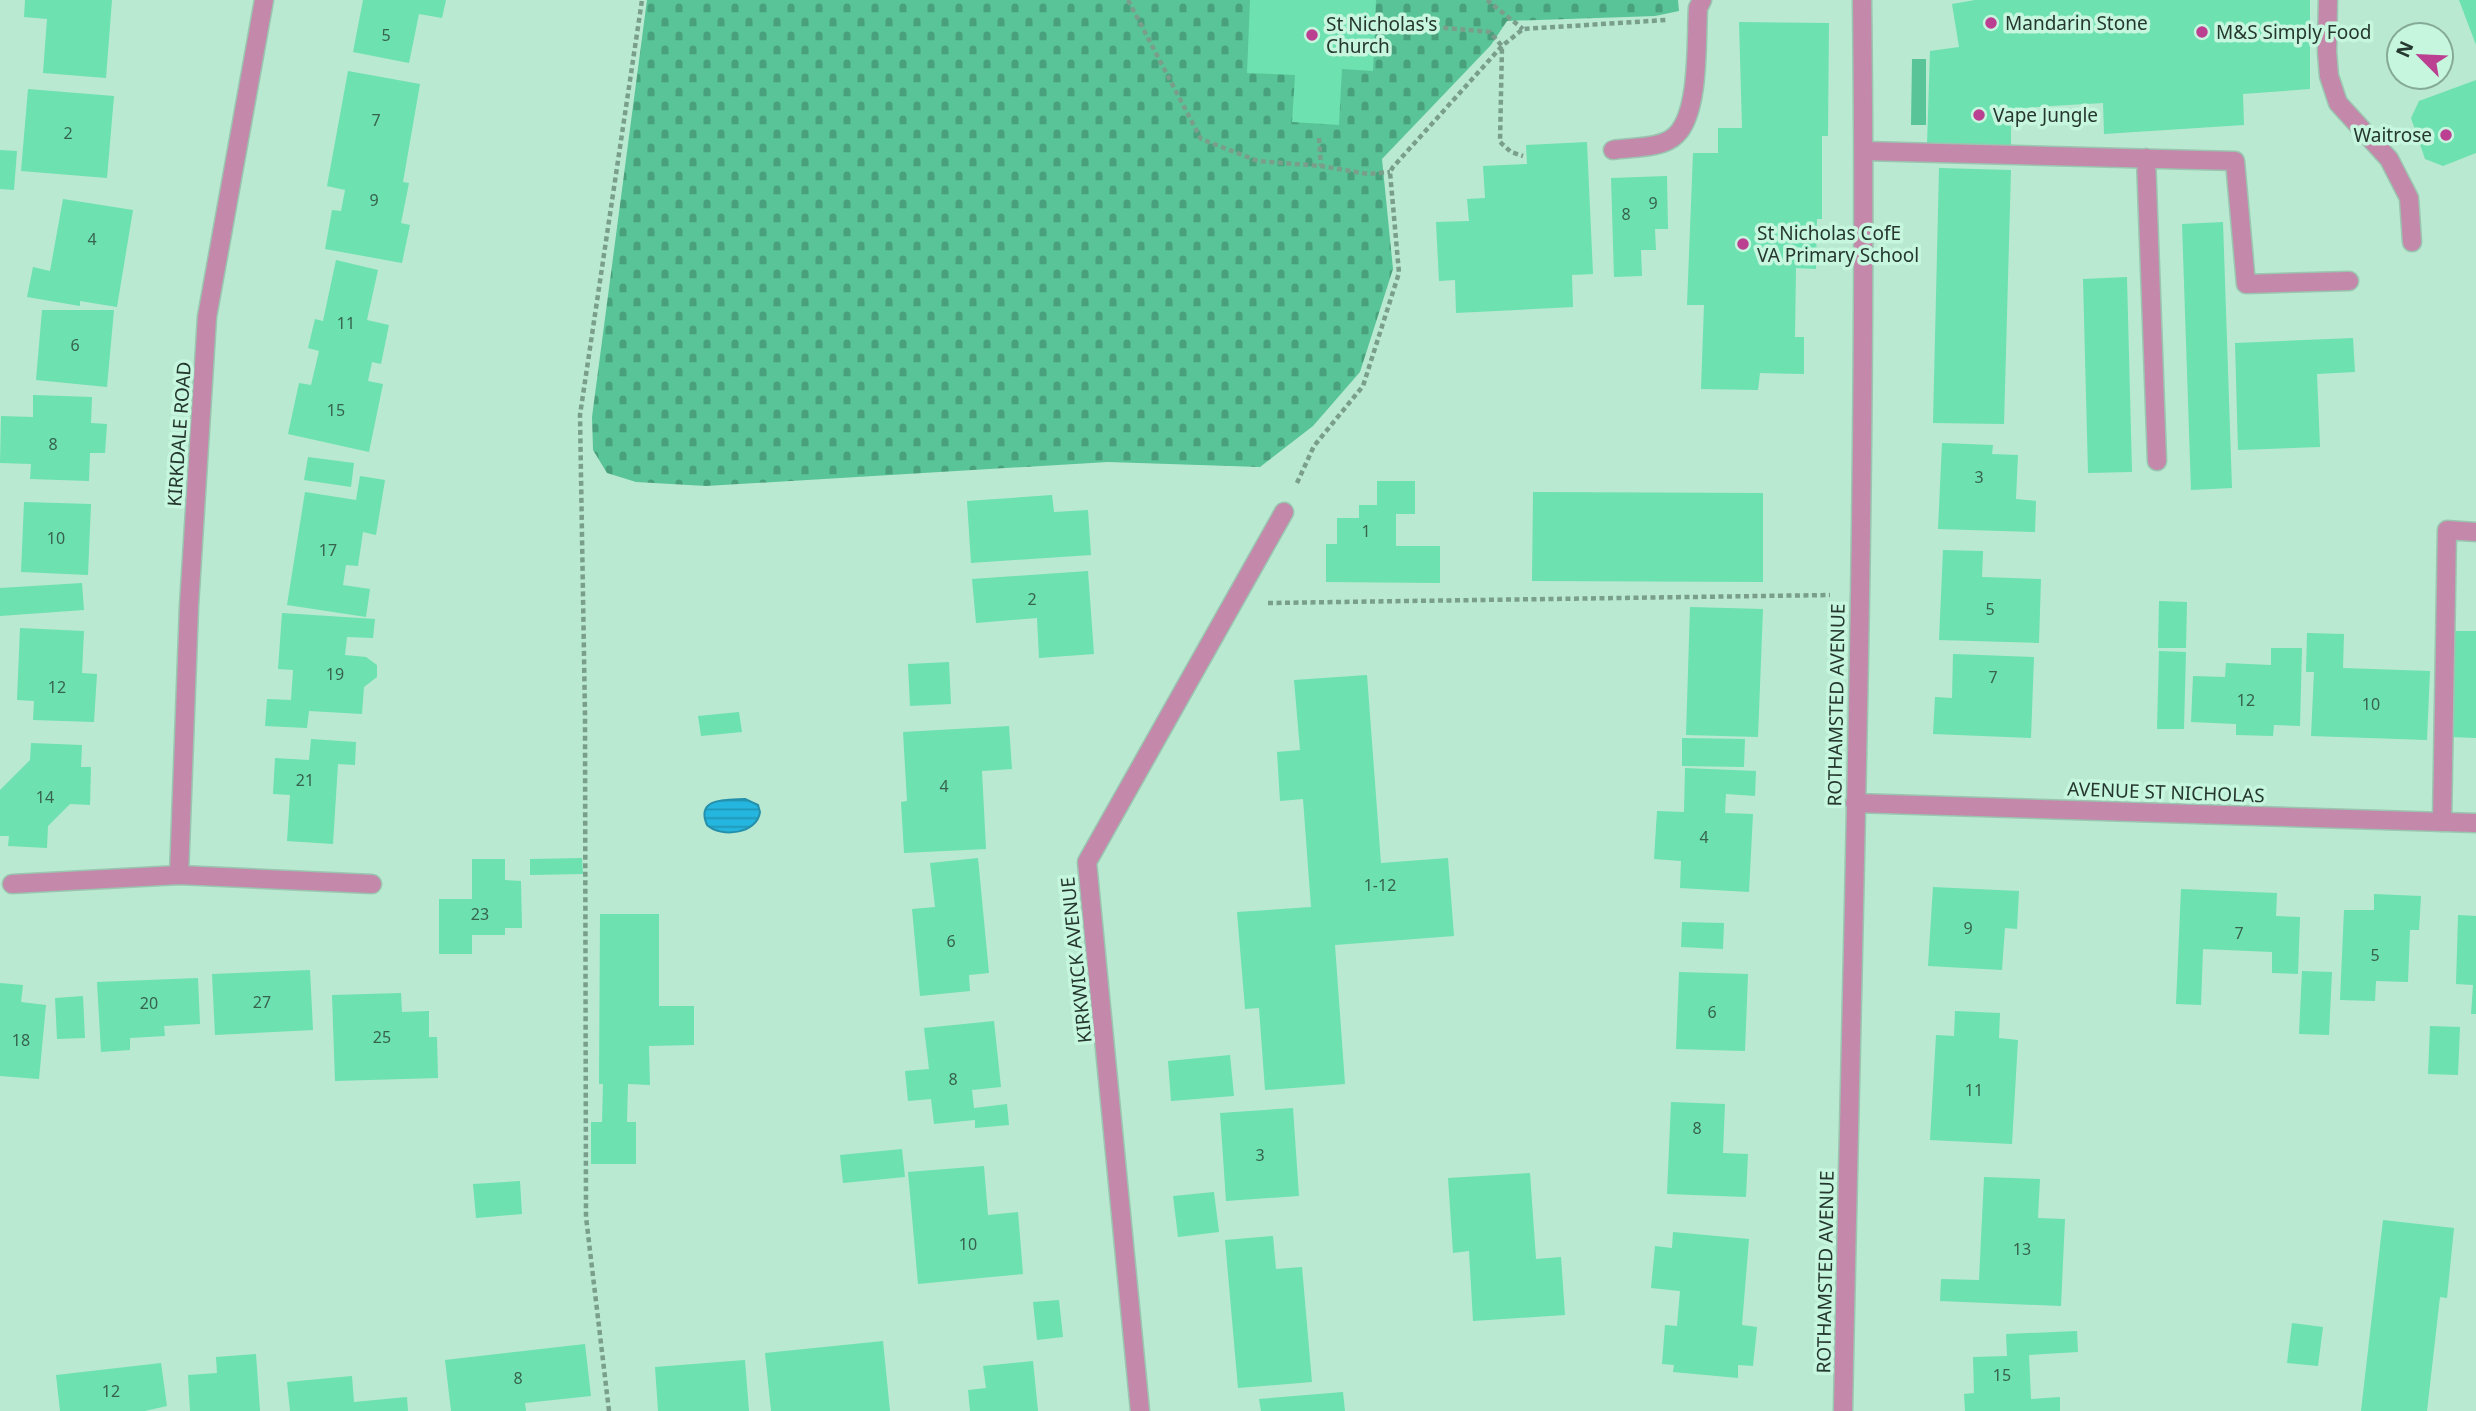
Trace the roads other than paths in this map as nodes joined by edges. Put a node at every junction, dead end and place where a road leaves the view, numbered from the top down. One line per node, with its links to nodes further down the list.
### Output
1 (264, 0): 16 (street, KIRKDALE ROAD)
2 (1862, 0): 6 (street, ROTHAMSTED AVENUE)
3 (2328, 0): 8 (street)
4 (1700, 4): 5 (street)
5 (1614, 150)
6 (1864, 151): 7 (street); 13 (street, ROTHAMSTED AVENUE)
7 (2147, 158): 9 (street); 10 (street)
8 (2412, 242)
9 (2349, 281)
10 (2157, 461)
11 (1284, 512): 19 (street, KIRKWICK AVENUE)
12 (2476, 532): 14 (street)
13 (1855, 803): 14 (street, AVENUE ST NICHOLAS); 20 (street, ROTHAMSTED AVENUE)
14 (2442, 822): 15 (street, AVENUE ST NICHOLAS)
15 (2476, 823)
16 (179, 875): 17 (street); 18 (street)
17 (12, 884)
18 (372, 884)
19 (1140, 1411)
20 (1843, 1411)

